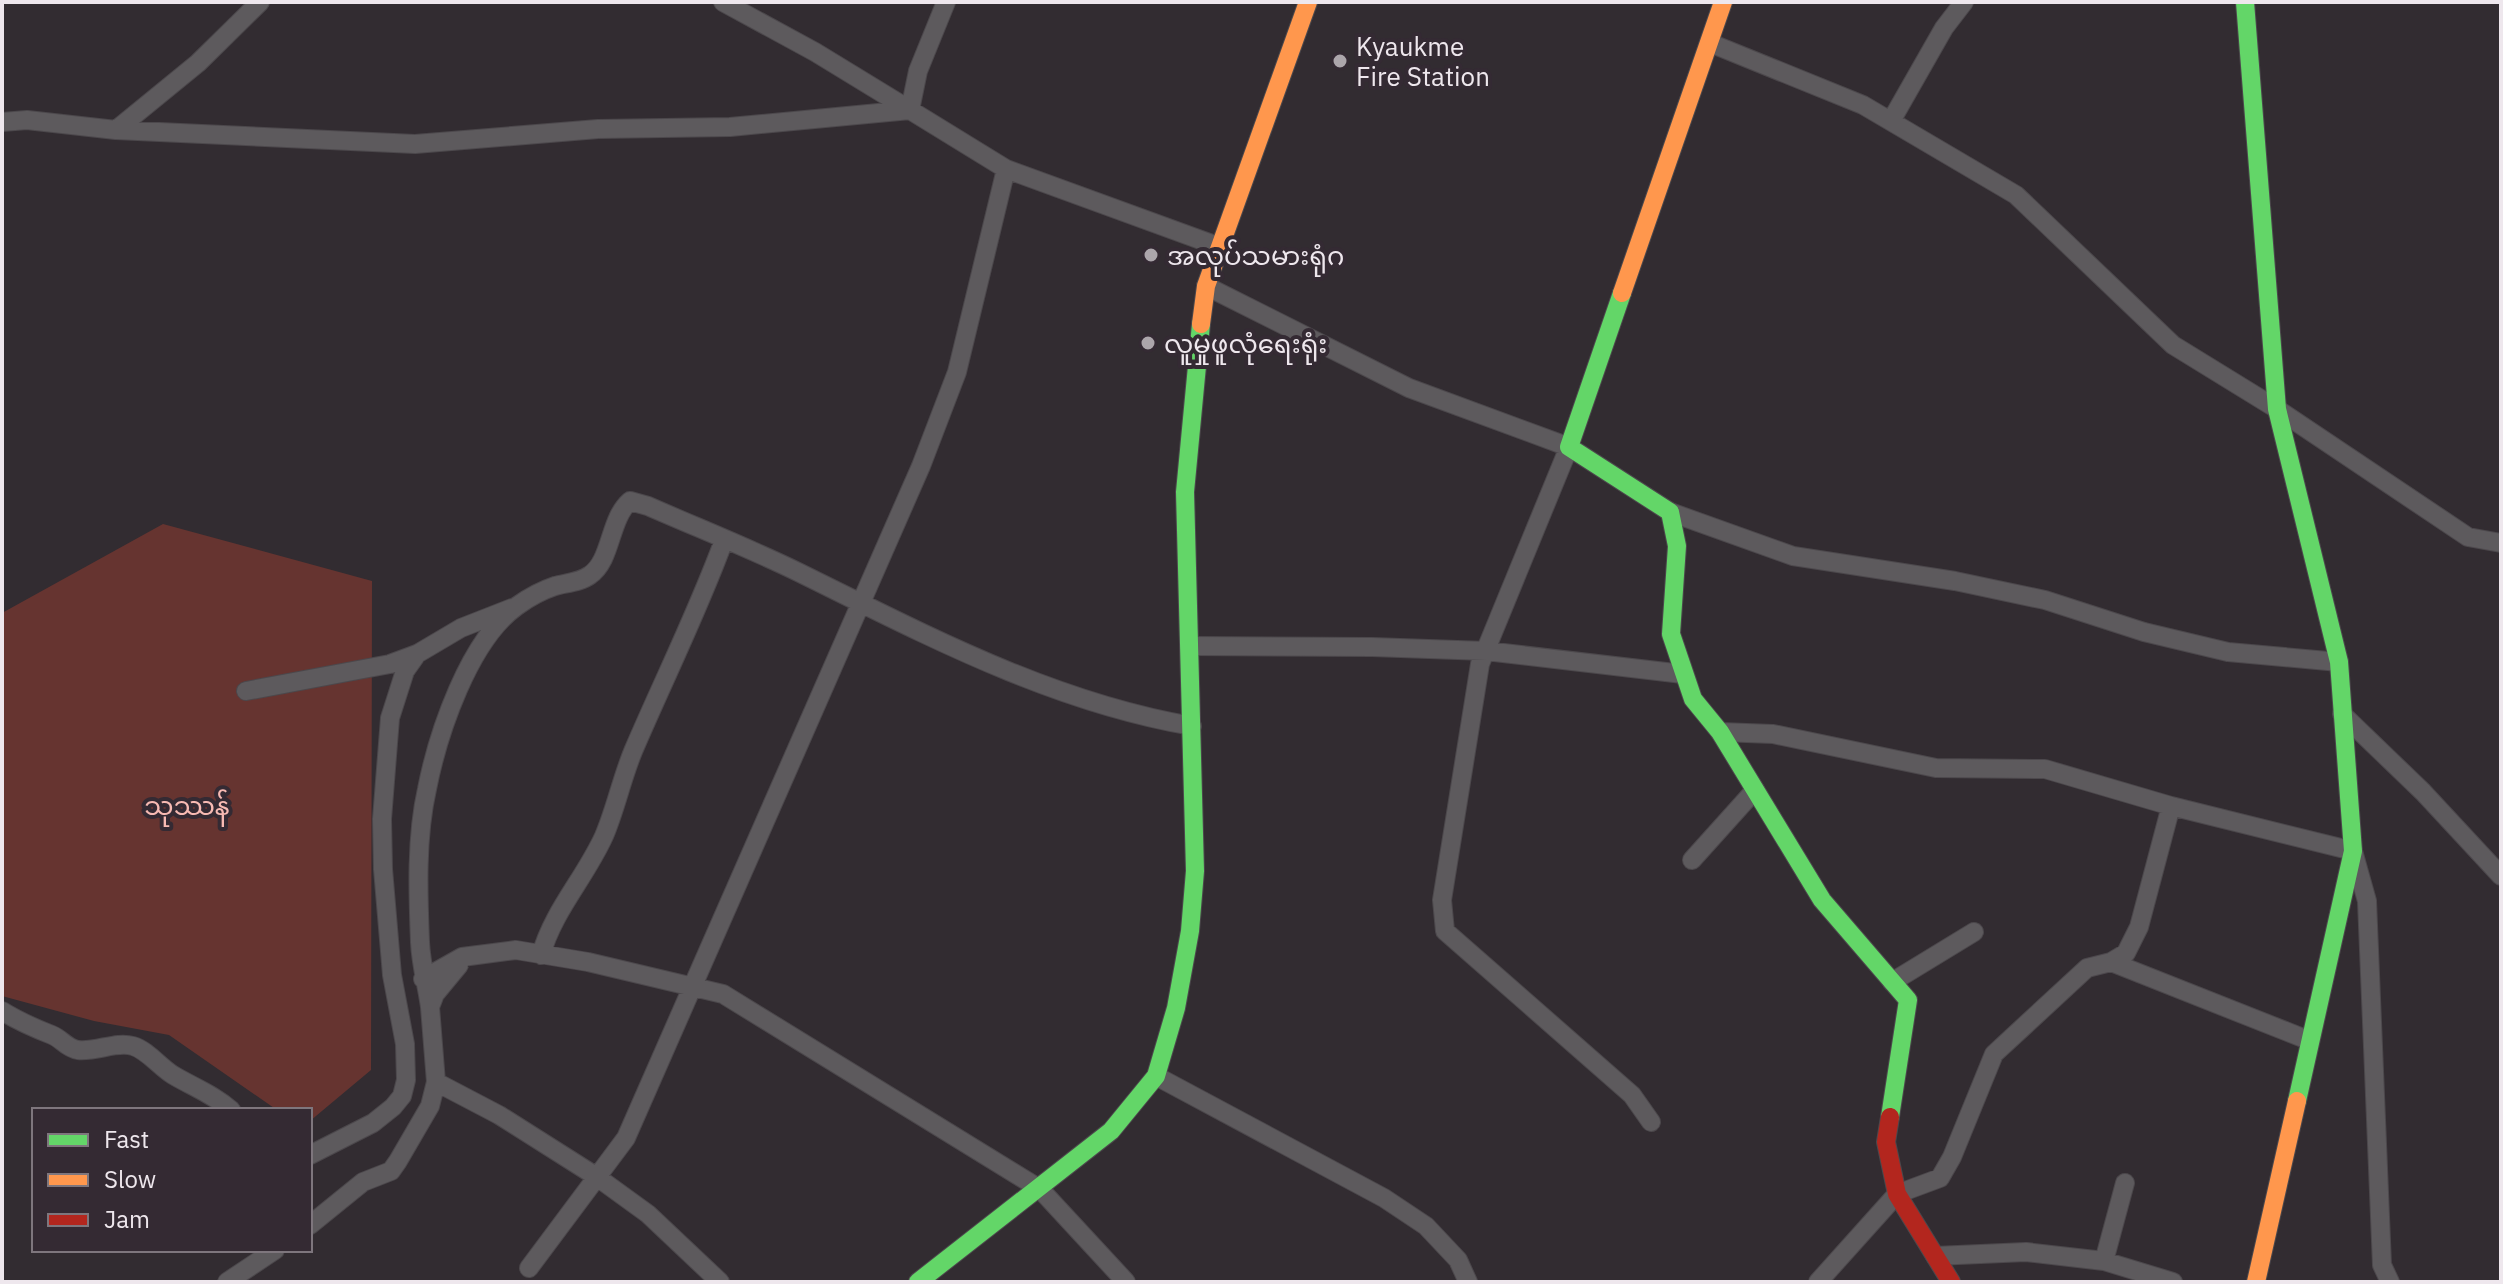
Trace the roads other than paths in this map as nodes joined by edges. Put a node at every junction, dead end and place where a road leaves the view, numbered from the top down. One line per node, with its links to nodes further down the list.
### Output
1 (260, 2): 12 (street)
2 (723, 2): 9 (street)
3 (946, 2): 9 (street)
4 (1308, 2): 14 (street)
5 (1723, 2): 8 (street)
6 (1964, 2): 10 (street)
7 (2245, 2): 16 (street)
8 (1710, 43): 10 (street); 17 (street)
9 (910, 110): 12 (street); 13 (street)
10 (1891, 121): 16 (street)
11 (2, 122): 12 (street)
12 (116, 130)
13 (1006, 169): 14 (street); 21 (street)
14 (1220, 247): 15 (street)
15 (1206, 286): 17 (street); 23 (street)
16 (2277, 409): 20 (street); 26 (street)
17 (1569, 447): 18 (street); 24 (street)
18 (1670, 512): 26 (street); 27 (street)
19 (724, 540): 21 (street); 22 (street); 38 (street)
20 (2501, 543)
21 (860, 605): 30 (street); 43 (street)
22 (516, 607): 25 (street); 41 (street)
23 (1190, 646): 24 (street); 30 (street)
24 (1486, 651): 27 (street); 50 (street)
25 (417, 654): 28 (street); 51 (street)
26 (2339, 662): 29 (street)
27 (1683, 674): 31 (street)
28 (246, 691)
29 (2342, 714): 34 (street); 36 (street)
30 (1192, 726): 47 (street)
31 (1720, 732): 32 (street); 33 (street)
32 (1755, 790): 35 (street); 42 (street)
33 (2171, 806): 34 (street); 40 (street)
34 (2353, 851): 46 (street); 61 (street)
35 (1692, 860)
36 (2501, 876)
37 (1974, 932): 42 (street)
38 (541, 955): 39 (street); 43 (street)
39 (467, 957): 41 (street); 44 (street)
40 (2111, 962): 46 (street); 55 (street)
41 (423, 979): 44 (street)
42 (1892, 982): 55 (street)
43 (691, 986): 52 (street); 54 (street)
44 (430, 1007): 48 (street)
45 (2, 1011): 49 (street)
46 (2308, 1040): 70 (street)
47 (1156, 1076): 54 (street); 66 (street)
48 (436, 1082): 52 (street); 56 (street)
49 (228, 1108)
50 (1651, 1122)
51 (312, 1154)
52 (597, 1177): 60 (street); 63 (street)
53 (2125, 1183): 59 (street)
54 (1040, 1189): 64 (street); 65 (street)
55 (1897, 1194): 58 (street); 67 (street)
56 (312, 1223)
57 (272, 1252): 62 (street)
58 (1935, 1256): 59 (street); 68 (street)
59 (2104, 1261): 69 (street)
60 (529, 1268)
61 (2386, 1274): 71 (street)
62 (227, 1282)
63 (720, 1282)
64 (918, 1282)
65 (1126, 1282)
66 (1468, 1282)
67 (1818, 1282)
68 (1951, 1282)
69 (2173, 1282)
70 (2256, 1282)
71 (2369, 1282)

